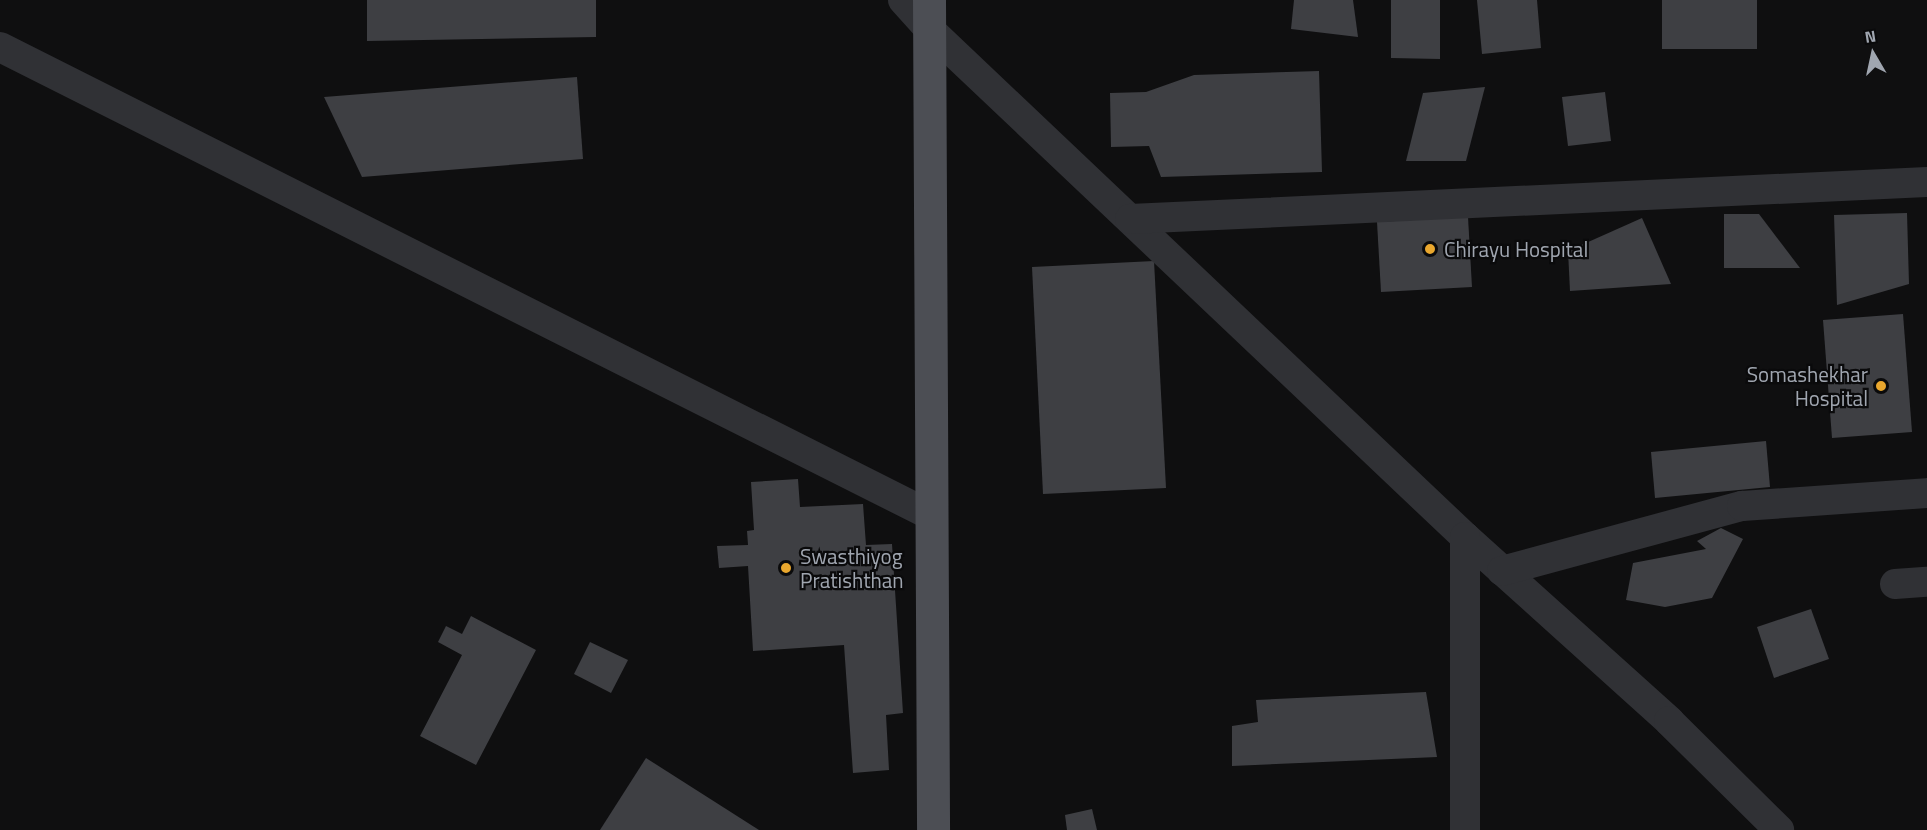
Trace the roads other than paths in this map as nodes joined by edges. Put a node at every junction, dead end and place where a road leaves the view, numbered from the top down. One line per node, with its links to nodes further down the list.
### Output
1 (903, 0): 2 (street)
2 (930, 15): 5 (street); 7 (main road)
3 (0, 47): 7 (street)
4 (1927, 182): 5 (street)
5 (1130, 219): 8 (street)
6 (1927, 493): 9 (street)
7 (930, 515): 12 (main road)
8 (1465, 537): 9 (street); 13 (street)
9 (1502, 570): 14 (street)
10 (1927, 582): 11 (street)
11 (1895, 584)
12 (933, 830)
13 (1466, 830)
14 (1779, 830)

